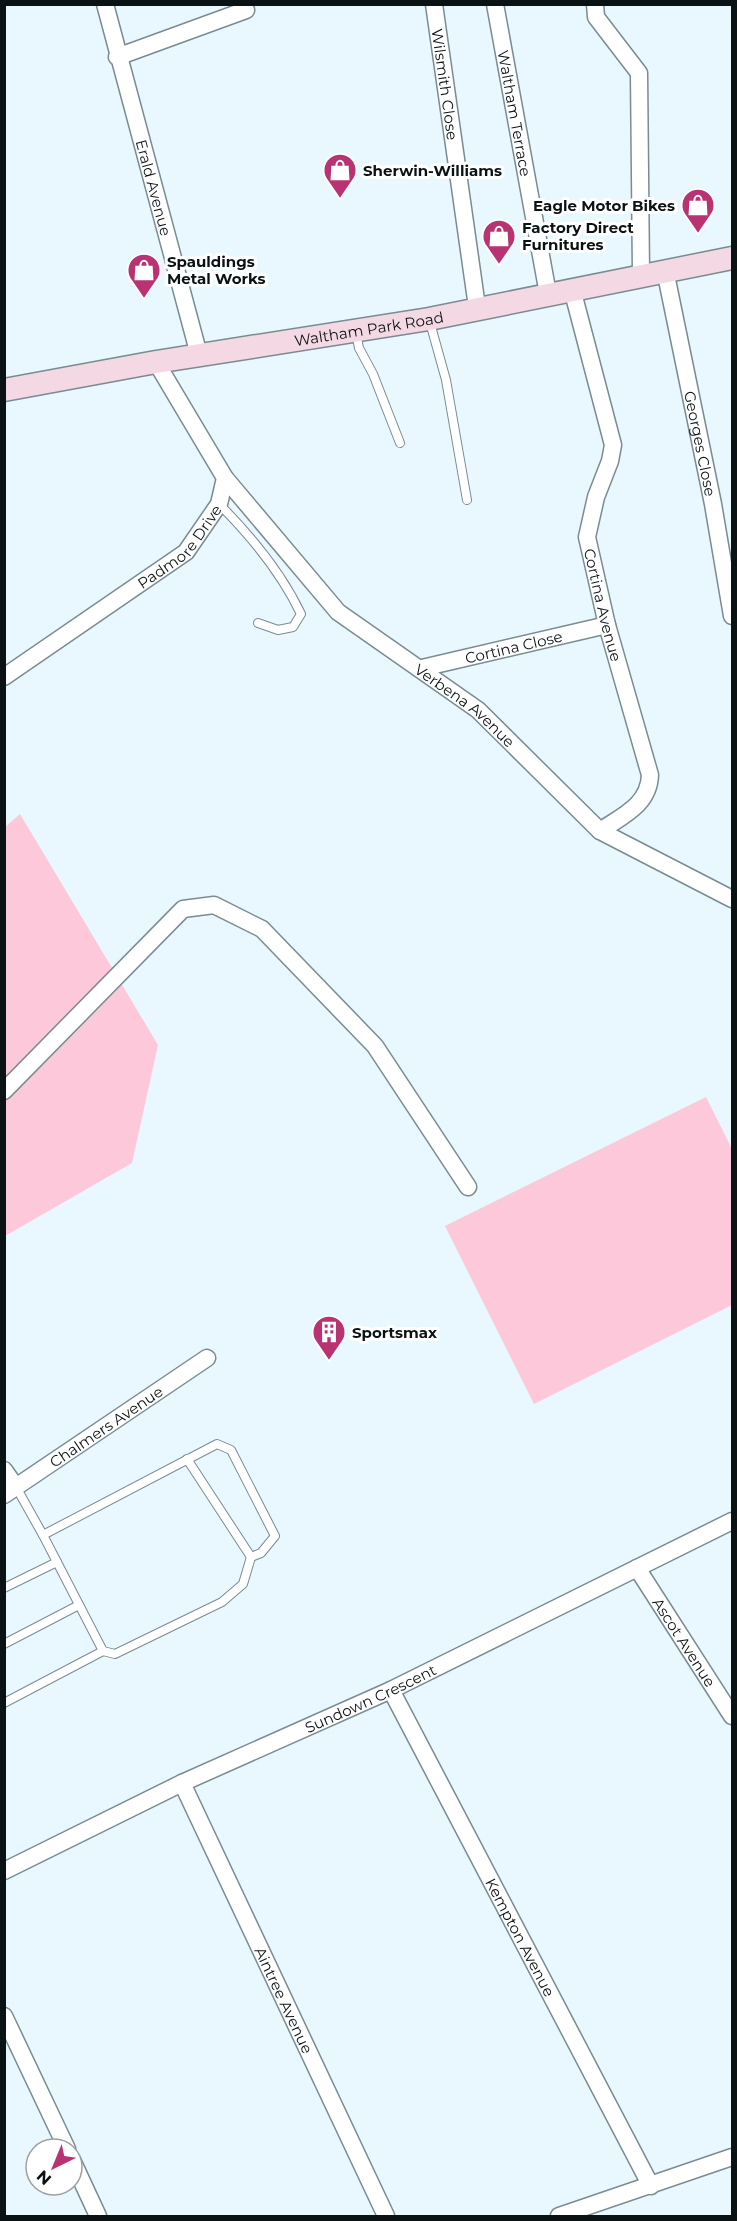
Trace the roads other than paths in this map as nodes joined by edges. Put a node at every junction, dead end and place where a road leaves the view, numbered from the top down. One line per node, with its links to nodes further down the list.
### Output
1 (105, 4): 6 (street, Erald Avenue)
2 (435, 4): 12 (street, Wilsmith Close)
3 (495, 4): 11 (street, Waltham Terrace)
4 (595, 4): 9 (street)
5 (246, 10): 6 (street)
6 (117, 57): 15 (street, Erald Avenue)
7 (732, 258): 8 (main road, Waltham Park Road)
8 (665, 270): 9 (main road, Waltham Park Road); 22 (street, Georges Close)
9 (641, 274): 10 (main road, Waltham Park Road)
10 (572, 289): 11 (main road, Waltham Park Road); 24 (street, Cortina Avenue)
11 (548, 294): 12 (main road, Waltham Park Road)
12 (477, 307): 13 (main road, Waltham Park Road)
13 (429, 319): 14 (main road, Waltham Park Road); 20 (lane)
14 (356, 331): 15 (main road, Waltham Park Road); 18 (lane)
15 (199, 355): 16 (main road, Waltham Park Road)
16 (156, 362): 17 (main road, Waltham Park Road); 19 (street)
17 (4, 390)
18 (400, 443)
19 (225, 478): 21 (street, Padmore Drive); 25 (street, Verbena Avenue)
20 (467, 500)
21 (219, 504): 23 (lane); 26 (street, Padmore Drive)
22 (732, 616)
23 (258, 623)
24 (607, 625): 25 (street, Cortina Close); 27 (street, Cortina Avenue)
25 (422, 668): 27 (street, Verbena Avenue)
26 (4, 676)
27 (600, 831): 28 (street, Verbena Avenue)
28 (732, 899)
29 (4, 1091): 30 (street)
30 (468, 1187)
31 (207, 1358): 34 (street, Chalmers Avenue)
32 (187, 1459): 36 (lane); 37 (lane); 37 (lane)
33 (4, 1470): 34 (street)
34 (10, 1491): 36 (lane)
35 (732, 1521): 39 (street, Sundown Crescent)
36 (43, 1535): 38 (lane)
37 (251, 1557): 43 (lane)
38 (57, 1562): 40 (lane); 41 (lane)
39 (637, 1568): 44 (street, Sundown Crescent); 46 (street, Ascot Avenue)
40 (4, 1588)
41 (79, 1605): 42 (lane); 43 (lane)
42 (4, 1644)
43 (103, 1651): 45 (lane)
44 (390, 1690): 47 (street, Sundown Crescent); 53 (street, Kempton Avenue)
45 (4, 1703)
46 (732, 1716)
47 (182, 1783): 48 (street, Sundown Crescent); 55 (street, Aintree Avenue)
48 (4, 1871)
49 (4, 2016): 50 (street)
50 (61, 2137)
51 (732, 2157): 53 (street)
52 (84, 2186): 54 (street)
53 (651, 2186): 56 (street)
54 (98, 2217)
55 (386, 2217)
56 (559, 2217)

